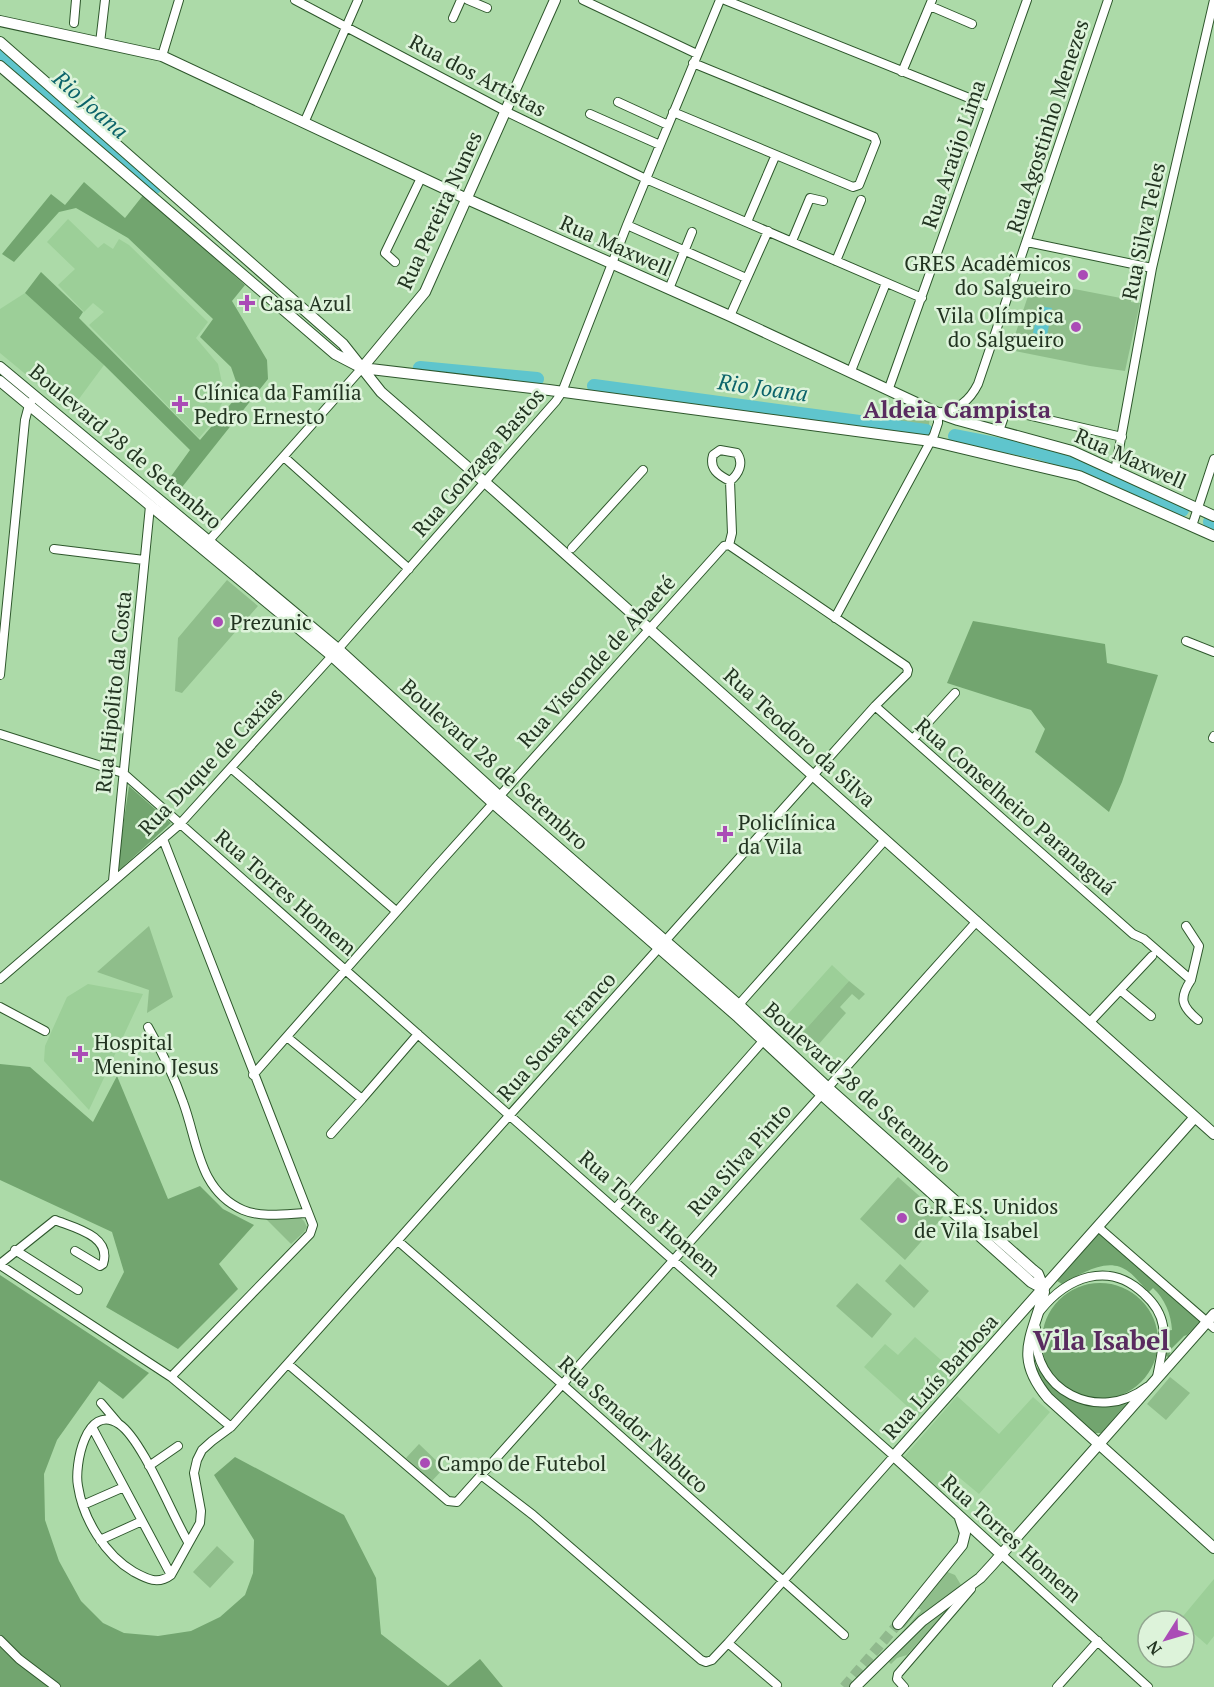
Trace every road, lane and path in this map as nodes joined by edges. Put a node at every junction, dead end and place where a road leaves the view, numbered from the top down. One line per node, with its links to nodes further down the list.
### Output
1 (76, 0): 18 (street)
2 (105, 0): 22 (street)
3 (178, 0): 24 (street)
4 (295, 0): 20 (street, Rua dos Artistas)
5 (358, 0): 20 (street)
6 (461, 0): 16 (street)
7 (468, 0): 15 (street)
8 (555, 0): 30 (main road, Rua Pereira Nunes)
9 (583, 0): 23 (street)
10 (722, 0): 23 (street, Rua Gonzaga Bastos); 27 (street)
11 (1027, 0): 29 (street, Rua Araújo Lima)
12 (1108, 0): 51 (street, Rua Agostinho Menezes)
13 (1214, 0): 56 (street, Rua Silva Teles)
14 (931, 3): 19 (street); 27 (street)
15 (487, 8)
16 (453, 18)
17 (0, 21): 22 (main road, Rua Maxwell)
18 (74, 23)
19 (972, 24)
20 (346, 26): 30 (street, Rua dos Artistas); 33 (street)
21 (0, 42): 42 (main road, Rua Teodoro da Silva)
22 (100, 43): 24 (main road, Rua Maxwell)
23 (697, 54): 25 (street, Rua Gonzaga Bastos)
24 (162, 56): 33 (main road, Rua Maxwell)
25 (693, 63): 31 (street, Rua Gonzaga Bastos); 31 (street)
26 (0, 66): 45 (main road)
27 (902, 72): 29 (street)
28 (618, 102): 34 (street)
29 (989, 106): 60 (street, Rua Araújo Lima)
30 (507, 112): 38 (street, Rua dos Artistas); 39 (main road, Rua Pereira Nunes)
31 (673, 112): 34 (street, Rua Gonzaga Bastos)
32 (590, 114): 35 (street)
33 (304, 123): 37 (main road, Rua Maxwell)
34 (668, 125): 35 (street, Rua Gonzaga Bastos)
35 (660, 145): 38 (street, Rua Gonzaga Bastos)
36 (774, 159): 43 (street)
37 (421, 178): 39 (main road, Rua Maxwell); 54 (street)
38 (646, 179): 43 (street, Rua dos Artistas); 44 (street, Rua Gonzaga Bastos)
39 (467, 200): 55 (main road, Rua Maxwell); 63 (main road, Rua Pereira Nunes)
40 (861, 200): 53 (street)
41 (823, 201): 50 (street)
42 (195, 214): 45 (main road); 46 (main road, Rua Teodoro da Silva)
43 (747, 222): 47 (street, Rua dos Artistas)
44 (627, 225): 52 (street); 55 (street, Rua Gonzaga Bastos)
45 (186, 226): 49 (main road)
46 (212, 228): 49 (main road); 63 (main road, Rua Teodoro da Silva)
47 (768, 231): 50 (street, Rua dos Artistas); 57 (street)
48 (692, 232): 52 (street)
49 (203, 241): 63 (main road)
50 (792, 241): 53 (street, Rua dos Artistas)
51 (1027, 242): 56 (street); 69 (street, Rua Agostinho Menezes)
52 (684, 250): 57 (street); 59 (street)
53 (836, 261): 58 (street, Rua dos Artistas)
54 (395, 262)
55 (612, 264): 59 (main road, Rua Maxwell); 67 (street, Rua Gonzaga Bastos)
56 (1152, 268): 71 (street, Rua Silva Teles)
57 (746, 278): 61 (street)
58 (886, 283): 60 (street, Rua dos Artistas); 64 (street)
59 (669, 289): 61 (main road, Rua Maxwell)
60 (922, 298): 66 (street, Rua Araújo Lima)
61 (730, 316): 64 (main road, Rua Maxwell)
62 (0, 368): 68 (main road, Boulevard 28 de Setembro)
63 (362, 368): 67 (main road, Rua Maxwell); 73 (street, Rua Pereira Nunes); 78 (main road, Rua Teodoro da Silva)
64 (851, 371): 66 (main road, Rua Maxwell)
65 (0, 381): 68 (main road, Boulevard 28 de Setembro)
66 (889, 388): 69 (main road, Rua Maxwell)
67 (562, 392): 72 (main road, Rua Maxwell); 78 (street, Rua Gonzaga Bastos)
68 (33, 401): 79 (main road, Boulevard 28 de Setembro); 84 (main road, Boulevard 28 de Setembro); 95 (street)
69 (939, 413): 70 (main road, Rua Maxwell); 72 (street)
70 (999, 431): 71 (street); 76 (main road, Rua Maxwell)
71 (1122, 437): 76 (street, Rua Silva Teles)
72 (931, 441): 82 (main road, Rua Maxwell); 90 (street)
73 (284, 457): 84 (street, Rua Pereira Nunes); 89 (street)
74 (1214, 459): 80 (street)
75 (643, 470): 86 (street)
76 (1115, 471): 80 (main road, Rua Maxwell)
77 (730, 481): 85 (street)
78 (486, 483): 89 (street, Rua Gonzaga Bastos); 91 (main road, Rua Teodoro da Silva)
79 (150, 506): 84 (main road, Boulevard 28 de Setembro); 88 (street, Rua Hipólito da Costa)
80 (1197, 509): 81 (main road, Rua Maxwell); 82 (street)
81 (1214, 516)
82 (1192, 526): 83 (main road, Rua Maxwell)
83 (1214, 536)
84 (206, 545): 94 (main road, Boulevard 28 de Setembro)
85 (729, 545): 90 (street); 91 (street, Rua Visconde de Abaeté)
86 (572, 548)
87 (54, 549): 88 (street)
88 (144, 560): 101 (street, Rua Hipólito da Costa)
89 (409, 569): 94 (street, Rua Gonzaga Bastos)
90 (835, 618): 97 (street, Rua Sousa Franco)
91 (649, 629): 102 (main road, Rua Teodoro da Silva); 103 (street, Rua Visconde de Abaeté)
92 (1186, 641): 93 (street)
93 (1214, 652)
94 (335, 653): 100 (street, Rua Duque de Caxias); 103 (main road, Boulevard 28 de Setembro)
95 (0, 675)
96 (955, 693): 99 (street)
97 (875, 706): 99 (street, Rua Conselheiro Paranaguá); 102 (street, Rua Sousa Franco)
98 (0, 734): 101 (street)
99 (913, 739): 115 (street, Rua Conselheiro Paranaguá)
100 (231, 768): 104 (street, Rua Duque de Caxias); 108 (street)
101 (123, 773): 104 (street, Rua Torres Homem); 107 (street, Rua Hipólito da Costa)
102 (814, 777): 106 (main road, Rua Teodoro da Silva); 111 (street, Rua Sousa Franco)
103 (496, 799): 108 (street, Rua Visconde de Abaeté); 111 (main road, Boulevard 28 de Setembro)
104 (179, 825): 105 (street, Rua Duque de Caxias); 113 (street, Rua Torres Homem)
105 (163, 839): 107 (street, Rua Duque de Caxias); 127 (street)
106 (885, 840): 109 (main road, Rua Teodoro da Silva); 118 (street)
107 (113, 881): 114 (street, Rua Duque de Caxias)
108 (396, 911): 113 (street, Rua Visconde de Abaeté)
109 (977, 921): 121 (main road, Rua Teodoro da Silva); 128 (street, Rua Silva Pinto)
110 (1186, 926): 115 (street)
111 (663, 944): 118 (main road, Boulevard 28 de Setembro); 130 (street, Rua Sousa Franco)
112 (1152, 956): 116 (street)
113 (345, 970): 124 (street, Rua Torres Homem); 125 (street, Rua Visconde de Abaeté)
114 (0, 979)
115 (1191, 980): 120 (street)
116 (1120, 990): 119 (street); 121 (street)
117 (0, 1007): 123 (street)
118 (739, 1011): 126 (main road, Boulevard 28 de Setembro); 128 (main road, Boulevard 28 de Setembro)
119 (1151, 1016)
120 (1198, 1020)
121 (1090, 1022): 131 (main road, Rua Teodoro da Silva)
122 (148, 1027): 135 (street)
123 (45, 1030)
124 (418, 1034): 129 (street); 130 (street, Rua Torres Homem)
125 (287, 1037): 127 (street, Rua Visconde de Abaeté); 129 (street)
126 (764, 1040): 128 (main road, Boulevard 28 de Setembro); 134 (street)
127 (253, 1074): 135 (street)
128 (824, 1091): 140 (street, Rua Silva Pinto); 143 (main road, Boulevard 28 de Setembro)
129 (362, 1099): 132 (street)
130 (510, 1115): 134 (street, Rua Torres Homem); 137 (street, Rua Sousa Franco)
131 (1196, 1117): 133 (main road, Rua Teodoro da Silva); 136 (main road, Rua Luís Barbosa)
132 (332, 1134)
133 (1214, 1134)
134 (615, 1209): 140 (street, Rua Torres Homem)
135 (306, 1213): 148 (street)
136 (1098, 1227): 143 (main road, Rua Luís Barbosa); 146 (street)
137 (398, 1241): 147 (street, Rua Sousa Franco); 150 (street, Rua Senador Nabuco)
138 (15, 1250): 139 (street); 141 (street); 144 (street)
139 (75, 1251)
140 (674, 1260): 150 (street, Rua Silva Pinto); 157 (street, Rua Torres Homem)
141 (0, 1265): 148 (street)
142 (1069, 1286): 143 (street); 145 (street); 149 (street)
143 (1044, 1288): 145 (main road); 157 (main road, Rua Luís Barbosa)
144 (78, 1290)
145 (1038, 1315): 149 (street); 155 (main road)
146 (1212, 1321): 149 (main road)
147 (288, 1364): 154 (street, Rua Sousa Franco); 159 (street, Rua Silva Pinto)
148 (171, 1377): 154 (street)
149 (1154, 1380): 155 (main road)
150 (562, 1384): 159 (street, Rua Silva Pinto); 170 (street, Rua Senador Nabuco)
151 (100, 1403): 152 (street)
152 (118, 1423): 153 (street); 158 (street)
153 (92, 1427): 160 (street); 161 (street)
154 (231, 1427): 165 (street, Rua Sousa Franco)
155 (1099, 1444): 166 (main road); 167 (main road)
156 (178, 1446): 158 (street)
157 (894, 1456): 162 (main road, Rua Torres Homem); 170 (street, Rua Luís Barbosa)
158 (149, 1466): 165 (street)
159 (481, 1475): 175 (street, Rua Luís Barbosa)
160 (124, 1487): 161 (street); 163 (street)
161 (83, 1505): 164 (street)
162 (958, 1515): 167 (main road, Rua Torres Homem); 171 (main road)
163 (142, 1521): 164 (street); 168 (street)
164 (100, 1540): 168 (street)
165 (188, 1542): 168 (street, Rua Sousa Franco)
166 (1214, 1548)
167 (1002, 1555): 169 (main road); 174 (street, Rua Torres Homem)
168 (171, 1575)
169 (980, 1578): 178 (main road); 179 (street)
170 (783, 1580): 172 (street, Rua Senador Nabuco); 175 (street, Rua Luís Barbosa)
171 (898, 1624)
172 (844, 1635)
173 (0, 1640): 177 (street)
174 (1098, 1641): 180 (street); 181 (street, Rua Torres Homem)
175 (728, 1643): 176 (street)
176 (777, 1685)
177 (56, 1687)
178 (855, 1687)
179 (904, 1687)
180 (1057, 1687)
181 (1148, 1687)

